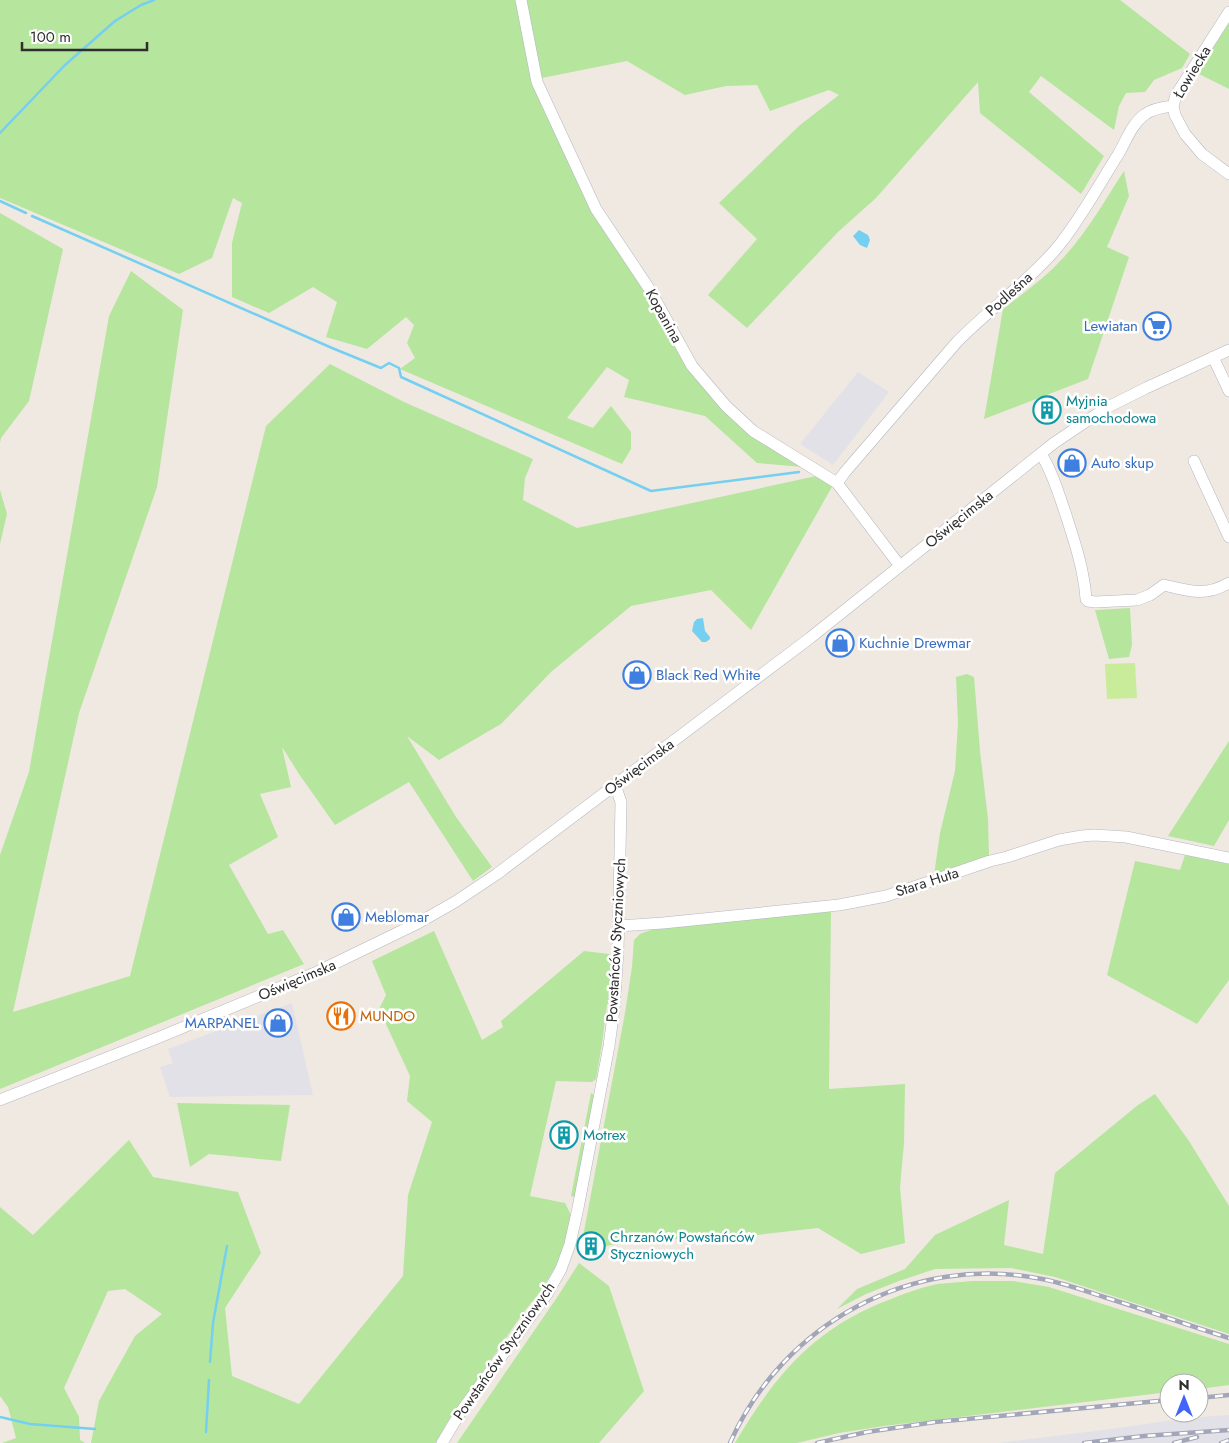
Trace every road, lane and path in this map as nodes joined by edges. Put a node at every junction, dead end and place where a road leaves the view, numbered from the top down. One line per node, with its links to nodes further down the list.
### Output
1 (521, 0): 10 (street, Kopanina)
2 (1229, 12): 3 (street, Łowiecka)
3 (1173, 106): 4 (street, Łowiecka); 10 (street, Podleśna)
4 (1229, 174)
5 (1229, 350): 6 (street, Oświęcimska)
6 (1213, 358): 7 (street); 8 (street, Oświęcimska)
7 (1229, 391)
8 (1040, 454): 12 (street, Oświęcimska); 13 (street)
9 (1194, 461): 11 (street)
10 (837, 483): 12 (street, Kopanina)
11 (1229, 537)
12 (900, 566): 14 (street, Oświęcimska)
13 (1229, 583)
14 (615, 785): 16 (street, Powstańców Styczniowych); 17 (street, Oświęcimska)
15 (1229, 858): 16 (street, Stara Huta)
16 (619, 926): 18 (street, Powstańców Styczniowych)
17 (0, 1100)
18 (442, 1443)

